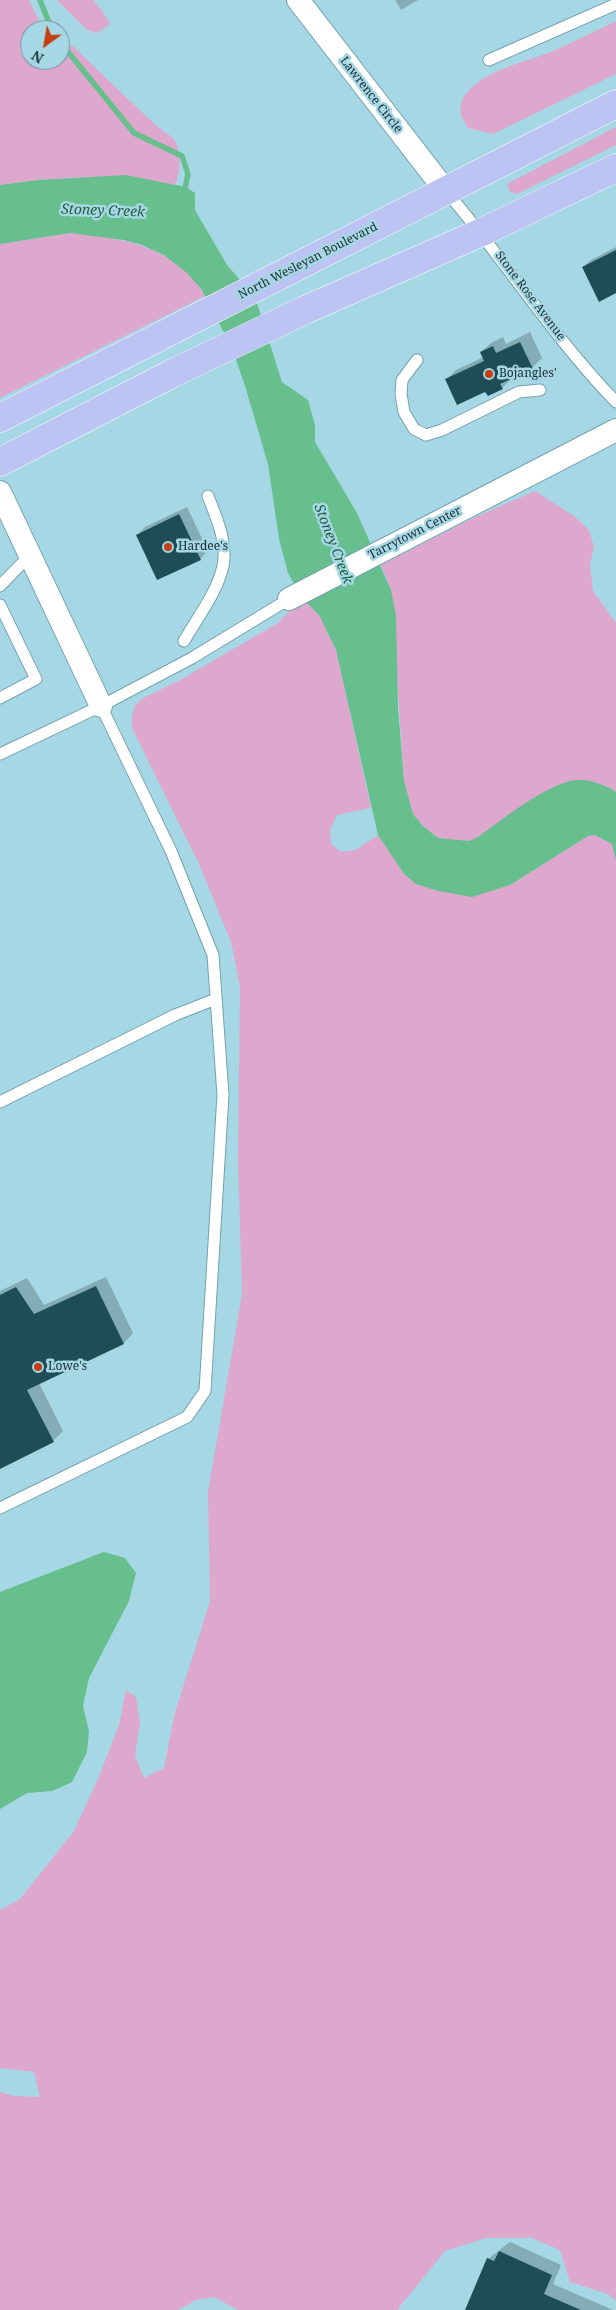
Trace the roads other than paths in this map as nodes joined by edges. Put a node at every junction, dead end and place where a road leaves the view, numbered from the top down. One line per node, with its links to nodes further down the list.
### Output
1 (298, 0): 6 (street, Lawrence Circle)
2 (616, 4): 3 (lane)
3 (489, 60)
4 (616, 104): 6 (highway, North Wesleyan Boulevard)
5 (616, 168): 7 (highway)
6 (445, 190): 7 (lane, Stone Rose Avenue); 11 (highway, North Wesleyan Boulevard)
7 (482, 232): 10 (lane, Stone Rose Avenue); 13 (highway)
8 (417, 360): 9 (lane)
9 (540, 390)
10 (616, 402)
11 (0, 418)
12 (616, 430): 18 (street, Tarrytown Center)
13 (0, 462)
14 (0, 492): 16 (street)
15 (208, 496): 20 (lane)
16 (30, 555): 17 (lane); 22 (street)
17 (0, 586)
18 (289, 599): 22 (lane, Tarrytown Center)
19 (0, 605): 21 (lane)
20 (184, 641)
21 (0, 698)
22 (101, 706): 23 (lane, Tarrytown Center); 24 (lane)
23 (0, 754)
24 (216, 999): 25 (lane); 26 (lane)
25 (0, 1102)
26 (0, 1508)

